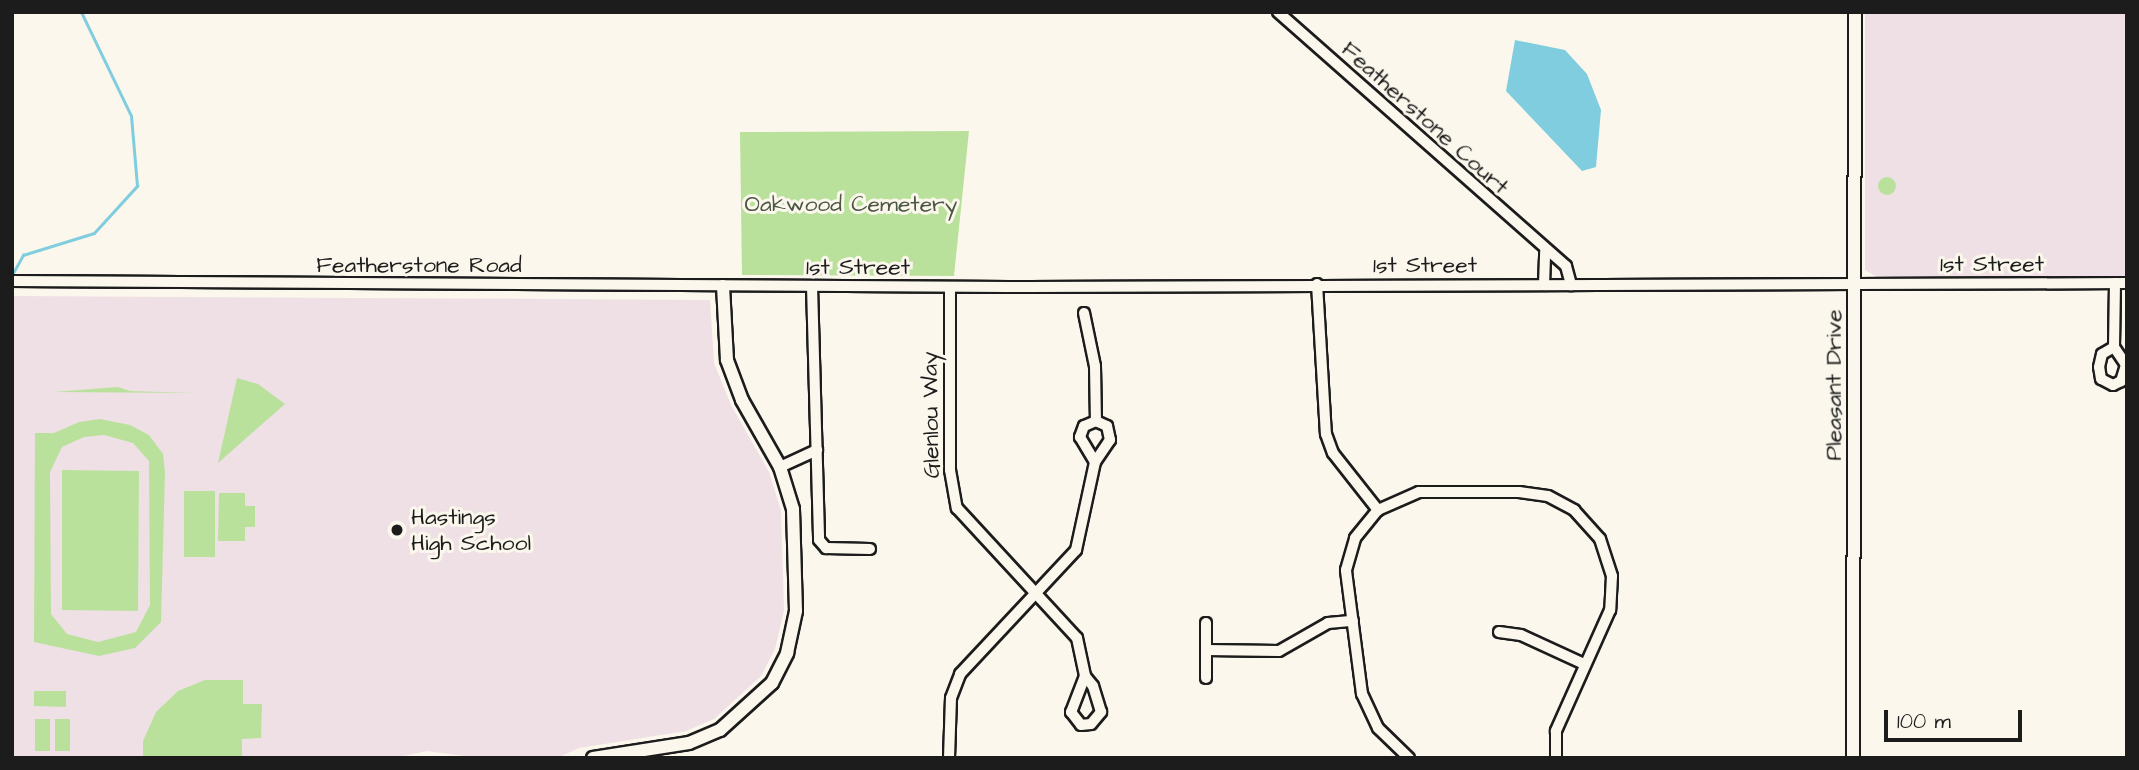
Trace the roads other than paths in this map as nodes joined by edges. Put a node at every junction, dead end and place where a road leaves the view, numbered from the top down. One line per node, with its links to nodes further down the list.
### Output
1 (1278, 12): 3 (street, Featherstone Court)
2 (1855, 12): 8 (street, Pleasant Drive)
3 (1545, 252): 9 (street); 10 (street, Featherstone Court)
4 (12, 281): 11 (street, Featherstone Road)
5 (2115, 283): 6 (street, 1st Street); 8 (street, 1st Street); 15 (street)
6 (2127, 283)
7 (1317, 284): 9 (street, 1st Street); 13 (street, 1st Street); 20 (street)
8 (1855, 284): 10 (street, 1st Street); 34 (street, Pleasant Drive)
9 (1544, 285): 10 (street, 1st Street)
10 (1571, 285)
11 (723, 286): 12 (street, 1st Street); 19 (street)
12 (812, 286): 13 (street, 1st Street); 17 (street)
13 (950, 287): 22 (street, Glenlou Way)
14 (1084, 313): 16 (street)
15 (2114, 347)
16 (1096, 421): 18 (street); 18 (street)
17 (817, 450): 19 (street); 21 (street)
18 (1095, 462): 22 (street)
19 (780, 467): 30 (street)
20 (1378, 510): 23 (street); 27 (street)
21 (870, 549)
22 (1036, 595): 28 (street, Glenlou Way); 31 (street)
23 (1353, 621): 26 (street); 32 (street)
24 (1206, 623): 26 (street)
25 (1499, 632): 27 (street)
26 (1206, 650): 29 (street)
27 (1582, 663): 33 (street)
28 (1085, 677): 28 (street, Glenlou Way)
29 (1206, 678)
30 (593, 758)
31 (949, 758)
32 (1409, 758)
33 (1556, 758)
34 (1853, 758)

